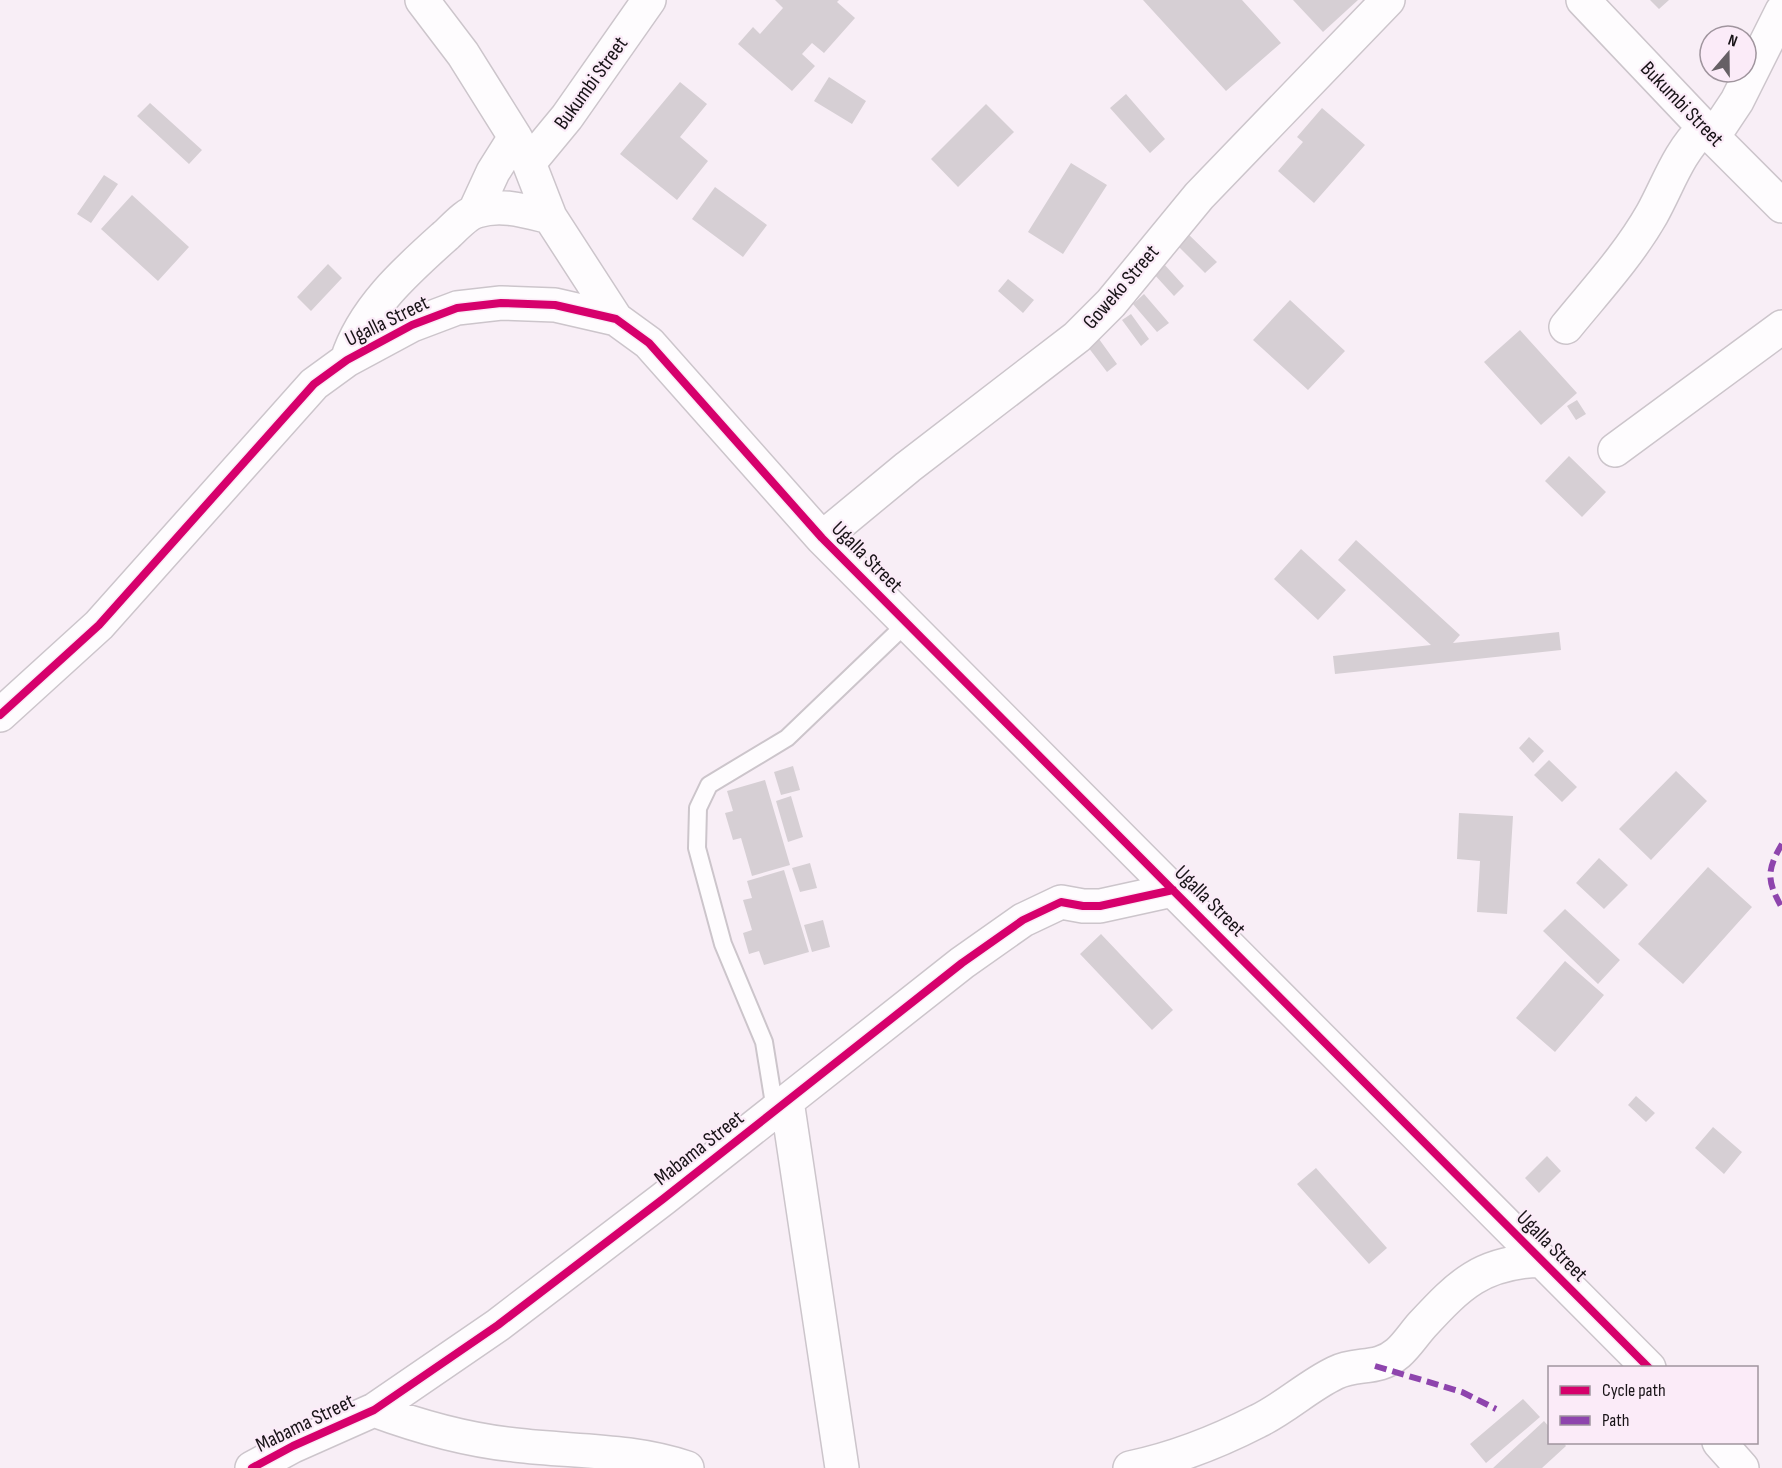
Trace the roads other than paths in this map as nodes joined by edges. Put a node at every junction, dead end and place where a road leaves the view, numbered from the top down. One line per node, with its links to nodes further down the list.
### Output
1 (422, 0): 7 (street)
2 (649, 0): 7 (street, Bukumbi Street)
3 (1388, 0): 16 (street, Goweko Street)
4 (1583, 0): 6 (street, Bukumbi Street)
5 (1782, 11): 6 (street)
6 (1708, 133): 8 (street, Bukumbi Street); 12 (street)
7 (522, 150): 9 (street, Bukumbi Street); 10 (street)
8 (1782, 206)
9 (475, 211): 10 (street); 14 (street)
10 (550, 217): 11 (street)
11 (616, 319): 14 (street, Ugalla Street); 16 (street, Ugalla Street)
12 (1566, 327)
13 (1782, 327): 15 (street)
14 (347, 360): 18 (street, Ugalla Street)
15 (1615, 450)
16 (822, 538): 17 (street, Ugalla Street)
17 (907, 623): 19 (street, Ugalla Street); 20 (lane)
18 (0, 715)
19 (1173, 890): 20 (street, Mabama Street); 21 (street, Ugalla Street)
20 (781, 1105): 23 (street, Mabama Street); 28 (street)
21 (1540, 1260): 22 (street, Ugalla Street); 25 (street)
22 (1647, 1366)
23 (374, 1410): 26 (street, Mabama Street); 27 (street)
24 (1720, 1444): 29 (street)
25 (1141, 1467)
26 (252, 1468)
27 (687, 1468)
28 (842, 1468)
29 (1742, 1468)

